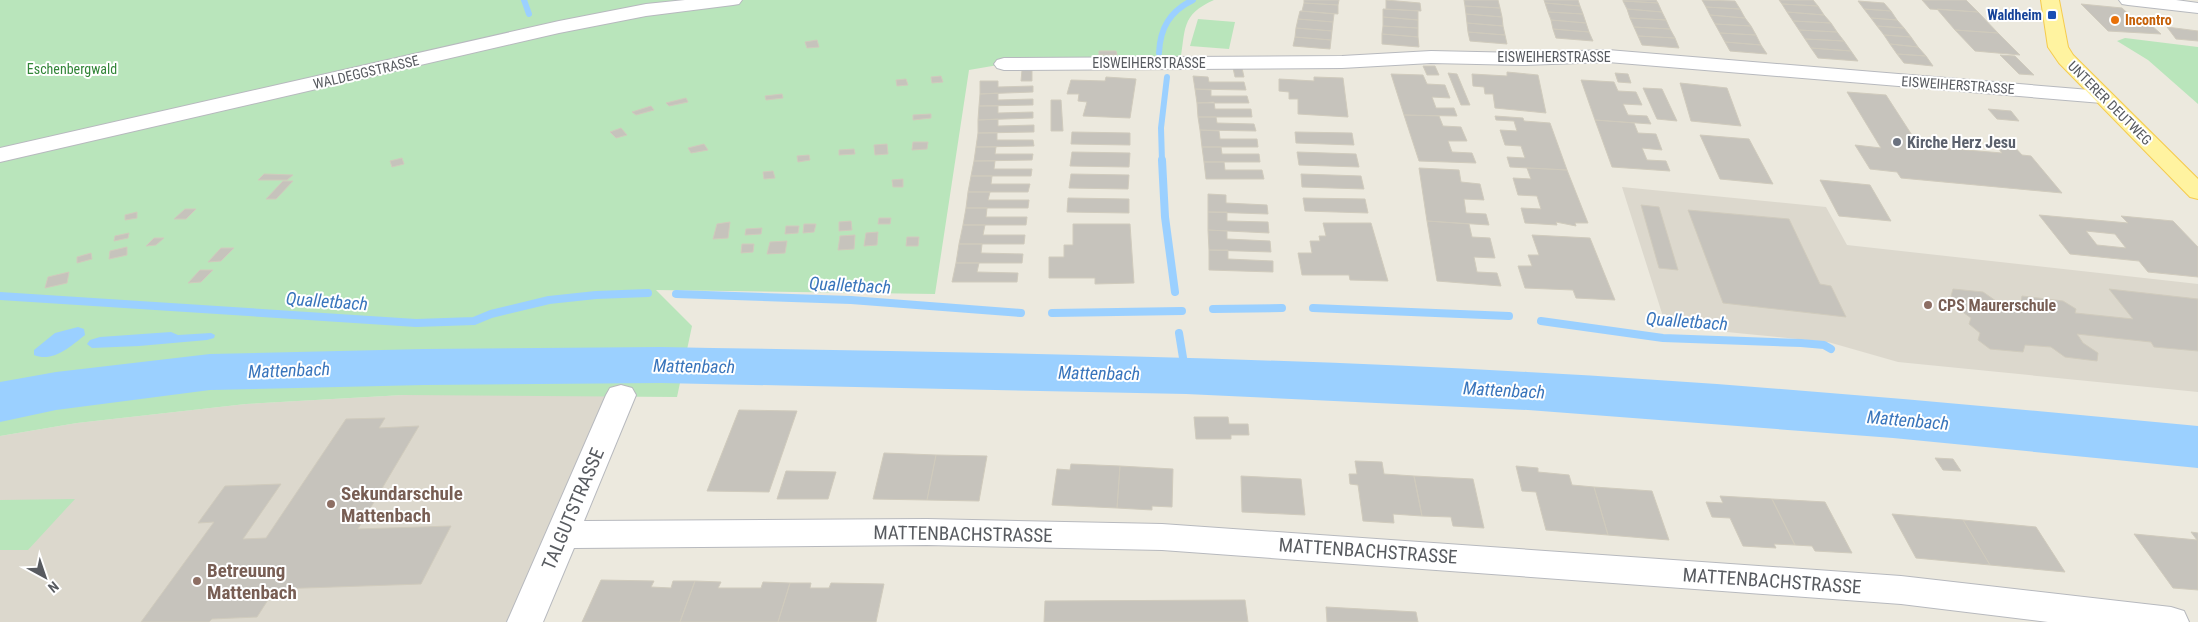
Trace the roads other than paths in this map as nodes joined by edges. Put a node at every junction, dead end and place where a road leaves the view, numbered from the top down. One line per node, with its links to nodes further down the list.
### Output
1 (733, 0): 7 (street, WALDEGGSTRASSE)
2 (2050, 0): 6 (main road, UNTERER DEUTWEG)
3 (2128, 0): 4 (street)
4 (2198, 8)
5 (1004, 64): 6 (street, EISWEIHERSTRASSE)
6 (2102, 97): 8 (main road, UNTERER DEUTWEG)
7 (0, 155)
8 (2198, 191)
9 (621, 396): 10 (street, TALGUTSTRASSE)
10 (562, 535): 11 (street, TALGUTSTRASSE); 12 (street, MATTENBACHSTRASSE)
11 (525, 622)
12 (2171, 622)

